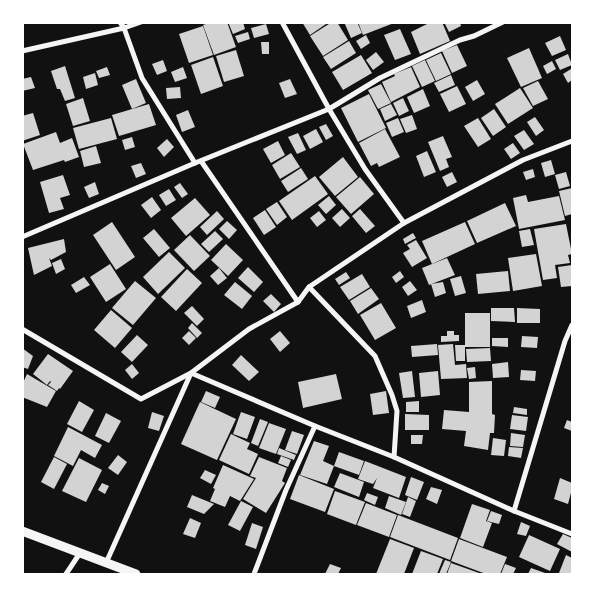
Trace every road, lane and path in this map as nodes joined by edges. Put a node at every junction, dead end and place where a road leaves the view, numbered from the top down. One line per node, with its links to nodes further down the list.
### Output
1 (120, 22): 5 (street)
2 (141, 22): 5 (street)
3 (282, 22): 7 (street)
4 (503, 22): 7 (street)
5 (124, 28): 6 (street); 10 (street)
6 (22, 51)
7 (329, 109): 9 (street); 11 (street)
8 (572, 141): 11 (street)
9 (201, 161): 10 (street); 14 (street)
10 (194, 163): 12 (street)
11 (404, 223): 13 (street)
12 (22, 237)
13 (309, 287): 14 (street); 19 (street)
14 (298, 302): 17 (street)
15 (572, 325): 20 (street)
16 (22, 329): 17 (street)
17 (191, 373): 18 (street); 24 (street)
18 (315, 426): 19 (street); 27 (street)
19 (394, 457): 20 (street)
20 (514, 511): 22 (street)
21 (22, 531): 23 (street)
22 (572, 534)
23 (80, 554): 24 (street); 25 (street)
24 (106, 564): 26 (street)
25 (66, 574)
26 (136, 574)
27 (254, 574)

